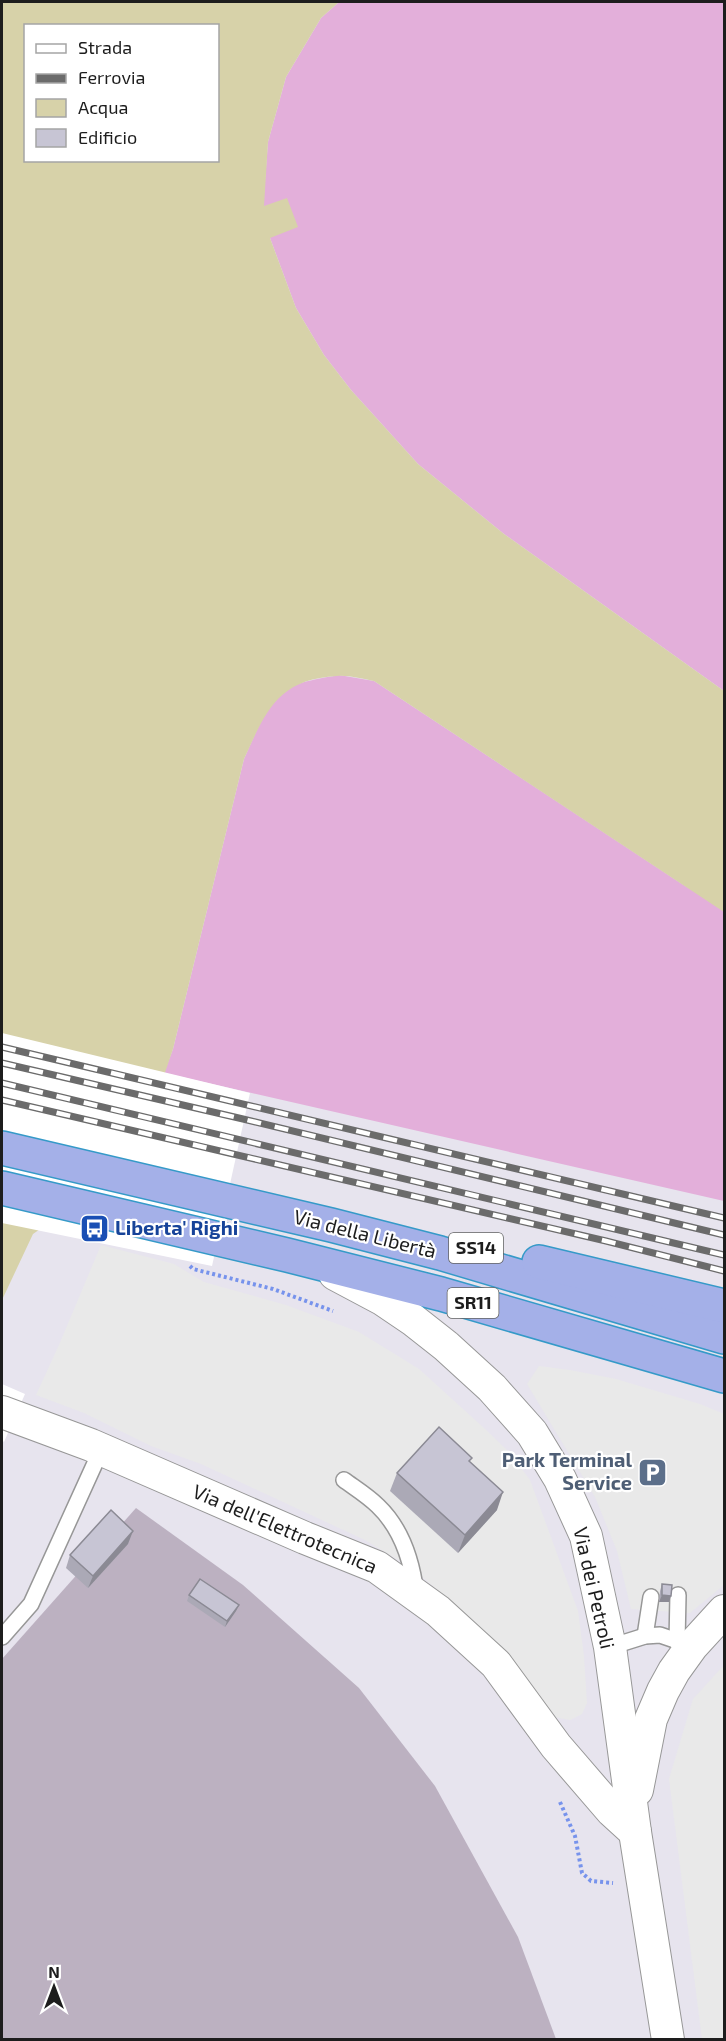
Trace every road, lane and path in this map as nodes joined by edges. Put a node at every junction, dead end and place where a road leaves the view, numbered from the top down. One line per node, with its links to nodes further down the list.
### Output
1 (2, 1148): 3 (highway, Via della Libertà / SR11)
2 (2, 1188): 4 (highway, Via della Libertà / SR11)
3 (225, 1200): 6 (highway, SS14); 8 (highway, Via della Libertà / SR11)
4 (287, 1255): 9 (highway, Via della Libertà / SR11); 20 (street, Via dei Petroli)
5 (186, 1263): 7 (path)
6 (724, 1306)
7 (338, 1313)
8 (724, 1337)
9 (724, 1376)
10 (8, 1414): 11 (street, Via dell'Elettrotecnica)
11 (101, 1450): 13 (street, Via dell'Elettrotecnica); 18 (lane)
12 (344, 1480): 13 (lane)
13 (416, 1594): 24 (street, Via dell'Elettrotecnica)
14 (678, 1595): 19 (lane)
15 (651, 1597): 17 (lane)
16 (724, 1611): 19 (street, Via dei Petroli)
17 (645, 1636): 19 (lane); 20 (lane)
18 (2, 1637)
19 (685, 1644): 22 (street, Via dei Petroli)
20 (610, 1647): 21 (street, Via dei Petroli)
21 (613, 1682): 22 (street); 24 (street, Via dei Petroli)
22 (663, 1691): 24 (street, Via dei Petroli)
23 (558, 1797): 25 (path)
24 (634, 1821): 25 (street, Via dei Petroli)
25 (643, 1880): 26 (street, Via dei Petroli)
26 (668, 2040)

